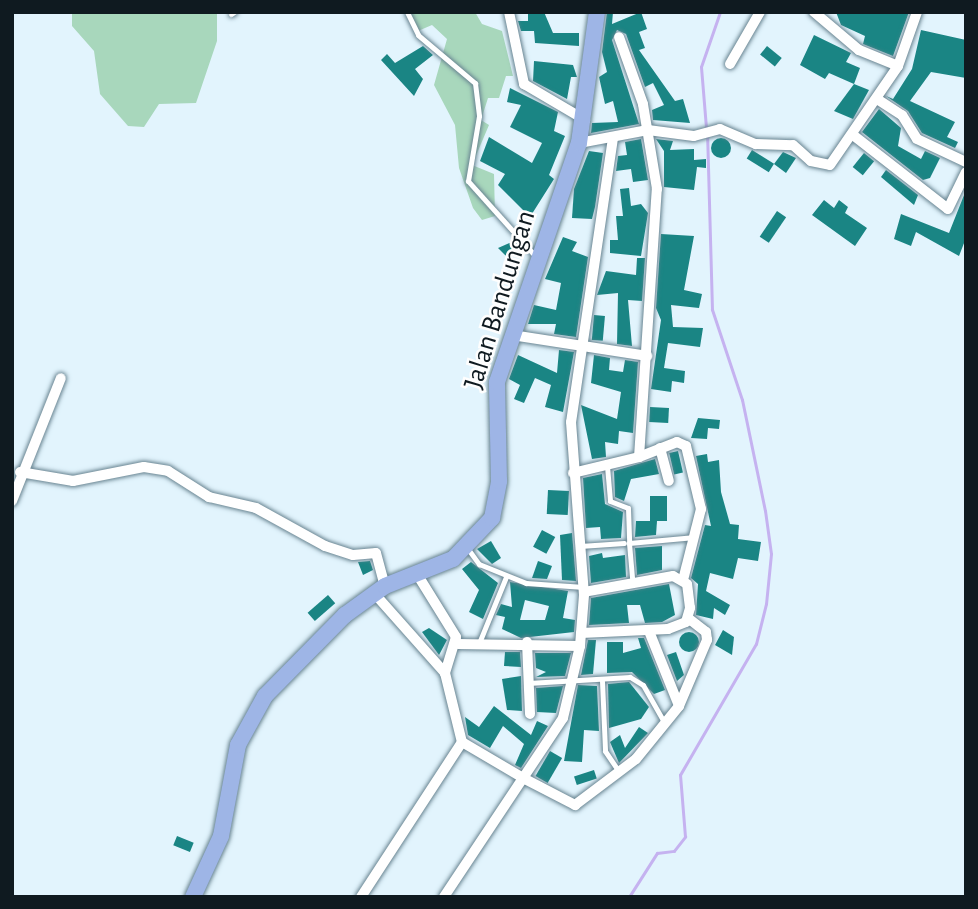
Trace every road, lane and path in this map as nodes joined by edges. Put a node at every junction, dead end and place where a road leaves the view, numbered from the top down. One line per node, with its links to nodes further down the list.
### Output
1 (407, 12): 19 (lane)
2 (509, 12): 12 (street)
3 (597, 12): 12 (main road, Jalan Bandungan)
4 (760, 12): 9 (street)
5 (814, 12): 7 (street)
6 (917, 12): 10 (street)
7 (826, 15): 10 (street)
8 (619, 37): 13 (street)
9 (730, 64)
10 (898, 66): 11 (street)
11 (877, 99): 14 (street); 17 (street)
12 (585, 120): 16 (main road, Jalan Bandungan)
13 (648, 130): 14 (street); 15 (street); 22 (street)
14 (853, 135): 18 (street)
15 (613, 138): 16 (street); 21 (street)
16 (579, 143): 19 (main road, Jalan Bandungan)
17 (966, 162)
18 (966, 172)
19 (538, 260): 20 (main road, Jalan Bandungan)
20 (512, 335): 21 (street); 34 (main road, Jalan Bandungan)
21 (584, 344): 22 (street); 28 (street)
22 (647, 356): 25 (street)
23 (61, 378): 27 (street)
24 (660, 449): 25 (street); 29 (street); 31 (street)
25 (639, 457): 26 (street)
26 (607, 466): 28 (street); 32 (lane)
27 (20, 472): 30 (street); 39 (street)
28 (573, 472): 33 (street)
29 (669, 481)
30 (12, 501)
31 (695, 537): 32 (lane); 37 (street)
32 (627, 543): 33 (lane); 38 (lane)
33 (580, 546): 40 (street)
34 (468, 548): 35 (main road, Jalan Bandungan); 36 (lane)
35 (417, 574): 39 (main road, Jalan Bandungan); 46 (street)
36 (506, 577): 40 (lane); 45 (lane)
37 (684, 580): 38 (street); 41 (street)
38 (632, 581): 40 (street)
39 (379, 589): 48 (street); 58 (main road, Jalan Bandungan)
40 (584, 590): 43 (street)
41 (688, 618): 42 (street); 52 (street)
42 (649, 631): 43 (street); 52 (street)
43 (581, 633): 47 (street)
44 (527, 642): 45 (street); 47 (street); 50 (street)
45 (479, 643): 46 (street)
46 (458, 644): 48 (street)
47 (580, 646): 51 (street)
48 (445, 673): 55 (street)
49 (602, 681): 51 (lane); 54 (lane); 56 (lane)
50 (527, 683): 51 (lane); 53 (street)
51 (571, 684): 57 (street)
52 (679, 706): 54 (street)
53 (530, 714)
54 (664, 722): 56 (street)
55 (461, 742): 57 (street); 59 (street)
56 (620, 773): 57 (street)
57 (523, 778): 60 (street)
58 (193, 897)
59 (361, 897)
60 (444, 897)

